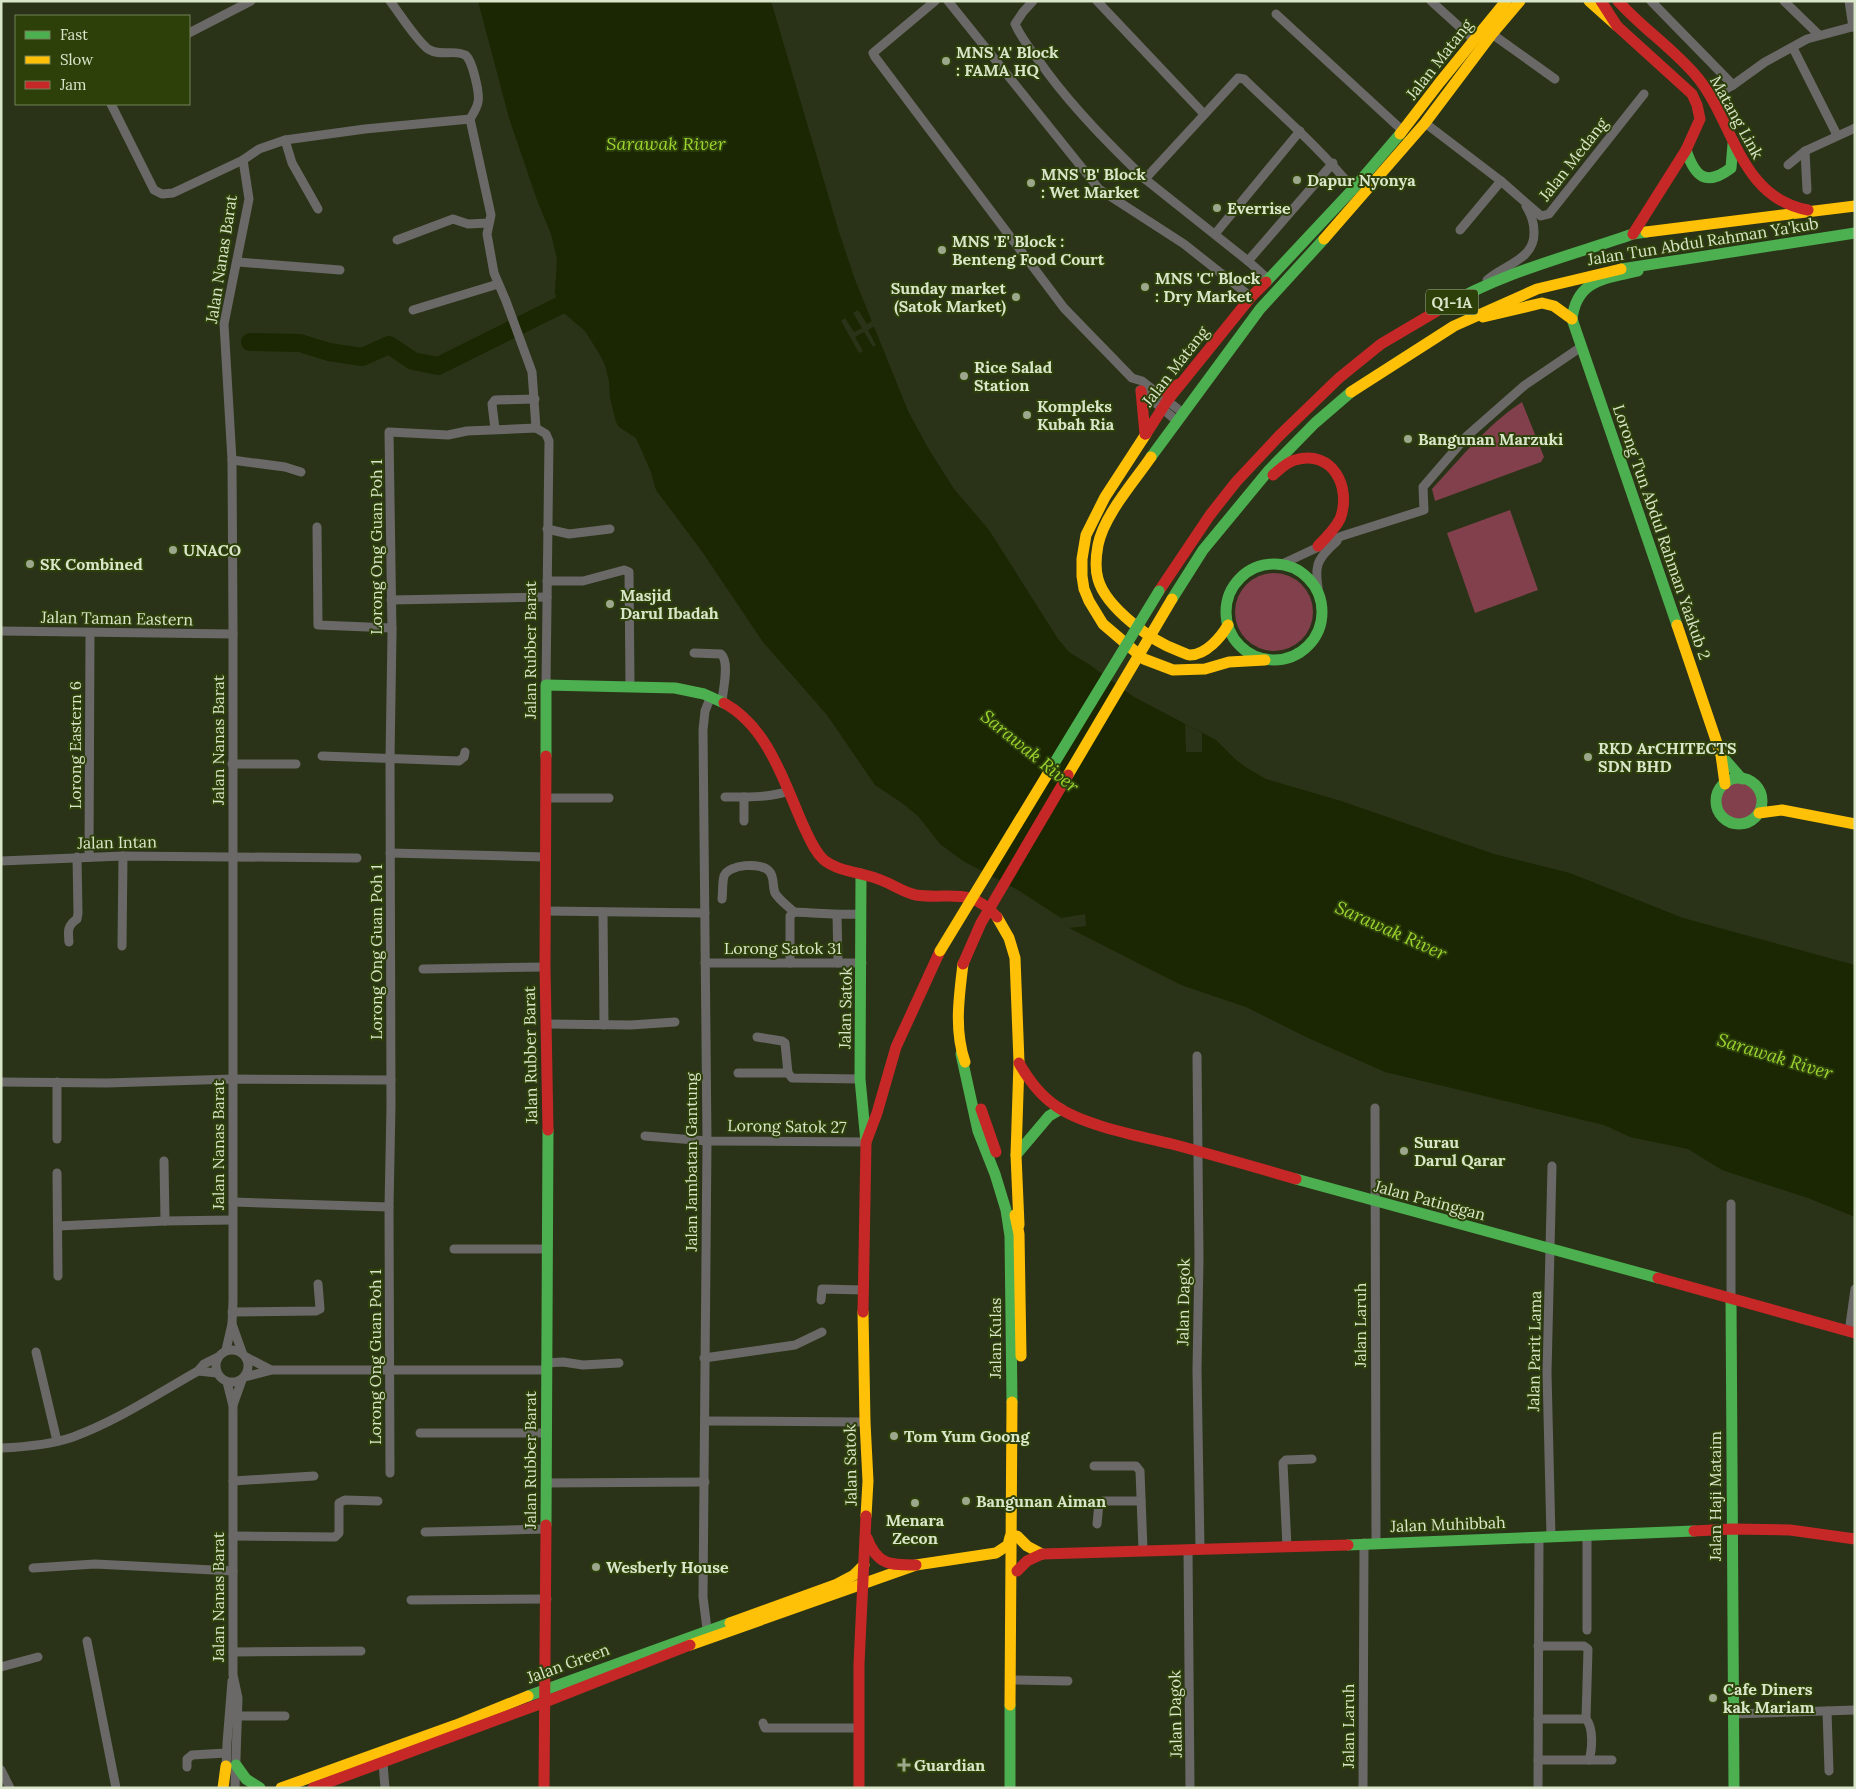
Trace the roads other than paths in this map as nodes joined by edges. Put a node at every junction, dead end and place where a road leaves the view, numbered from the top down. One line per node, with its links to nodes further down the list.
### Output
1 (251, 1): 19 (street)
2 (390, 1): 30 (street)
3 (935, 1): 69 (street)
4 (948, 1): 64 (street)
5 (1033, 1): 43 (street)
6 (1097, 1): 29 (street)
7 (1431, 1): 22 (street)
8 (1506, 1): 22 (main road, Jalan Matang)
9 (1520, 1): 20 (main road, Jalan Matang)
10 (1589, 1): 17 (main road)
11 (1601, 1): 17 (main road, Matang Link)
12 (1618, 1): 27 (main road, Matang Link)
13 (1650, 1): 25 (street)
14 (1784, 1): 21 (street)
15 (1849, 1): 18 (street)
16 (1276, 14): 34 (street)
17 (1617, 26): 38 (main road, Matang Link)
18 (1854, 26): 21 (street)
19 (190, 32)
20 (1492, 34): 24 (street); 31 (main road, Jalan Matang)
21 (1819, 36): 23 (street)
22 (1474, 40): 34 (main road, Jalan Matang)
23 (1793, 48): 25 (street); 35 (street)
24 (1555, 80)
25 (1733, 85): 27 (street)
26 (1644, 94): 47 (street, Jalan Medang)
27 (1712, 97): 37 (main road, Matang Link)
28 (112, 105): 40 (street)
29 (1204, 114): 33 (street); 43 (street)
30 (470, 119): 36 (street); 51 (street)
31 (1425, 123): 44 (street, Jalan Medang); 75 (main road, Jalan Matang)
32 (1855, 128): 35 (street)
33 (1300, 131): 41 (street); 54 (street)
34 (1403, 131): 45 (main road, Jalan Matang)
35 (1837, 135): 39 (street)
36 (285, 140): 40 (street); 49 (street)
37 (1733, 142): 38 (main road); 50 (main road, Matang Link)
38 (1686, 150): 55 (main road, Matang Link)
39 (1805, 151): 42 (street); 46 (street)
40 (243, 160): 58 (street, Jalan Nanas Barat)
41 (1333, 163): 45 (street); 57 (street)
42 (1788, 165)
43 (1145, 179): 54 (street)
44 (1501, 182): 47 (street, Jalan Medang); 52 (street)
45 (1353, 189): 61 (main road, Jalan Matang)
46 (1807, 190)
47 (1522, 199): 63 (street)
48 (1855, 206): 50 (main road, Jalan Tun Abdul Rahman Ya'kub / Q1-1A)
49 (318, 209)
50 (1815, 212): 55 (main road, Jalan Tun Abdul Rahman Ya'kub / Q1-1A)
51 (489, 223): 56 (street); 62 (street)
52 (1460, 230)
53 (1855, 233): 59 (main road, Jalan Tun Abdul Rahman Ya'kub)
54 (1215, 234): 57 (street)
55 (1633, 234): 63 (main road, Jalan Tun Abdul Rahman Ya'kub / Q1-1A)
56 (397, 240)
57 (1248, 261): 61 (street)
58 (238, 262): 60 (street); 79 (street, Jalan Nanas Barat)
59 (1658, 262): 66 (main road, Jalan Tun Abdul Rahman Ya'kub); 67 (main road)
60 (340, 270)
61 (1267, 278): 64 (main road, Jalan Matang)
62 (498, 284): 65 (street); 73 (street)
63 (1486, 285): 138 (main road, Jalan Tun Abdul Rahman Ya'kub / Q1-1A, bridge)
64 (1251, 296): 70 (main road, Jalan Matang)
65 (412, 310)
66 (1473, 317): 67 (main road); 81 (main road, Jalan Tun Abdul Rahman Ya'kub)
67 (1572, 319): 68 (main road, Lorong Tun Abdul Rahman Yaakub 2)
68 (1581, 347): 85 (street); 103 (main road, Lorong Tun Abdul Rahman Yaakub 2)
69 (1132, 378): 71 (street); 72 (street)
70 (1182, 383): 72 (main road); 74 (main road, Jalan Matang)
71 (1140, 391): 74 (street); 78 (main road)
72 (1156, 392): 74 (street)
73 (535, 399): 76 (street); 77 (street)
74 (1164, 405): 75 (street); 78 (main road, Jalan Matang)
75 (1180, 417): 92 (main road, Jalan Matang)
76 (536, 428): 77 (street); 83 (street, Jalan Rubber Barat)
77 (495, 429): 91 (street, Lorong Ong Guan Poh 1)
78 (1145, 434): 98 (main road, Jalan Matang)
79 (232, 460): 80 (street); 96 (street, Jalan Nanas Barat)
80 (301, 472)
81 (1247, 496): 86 (main road); 143 (main road, Jalan Tun Abdul Rahman Ya'kub, bridge)
82 (317, 527): 93 (street)
83 (547, 528): 84 (street); 88 (street, Jalan Rubber Barat)
84 (610, 529)
85 (1342, 536): 86 (street); 89 (street)
86 (1318, 546): 87 (street)
87 (1280, 565): 89 (main road); 92 (main road)
88 (547, 581): 90 (street, Jalan Rubber Barat); 100 (street)
89 (1319, 595): 98 (main road)
90 (547, 597): 91 (street); 99 (street, Jalan Rubber Barat)
91 (391, 600): 93 (street, Lorong Ong Guan Poh 1)
92 (1228, 626): 98 (main road)
93 (392, 628): 105 (street, Lorong Ong Guan Poh 1)
94 (1, 631): 95 (street, Jalan Taman Eastern)
95 (90, 633): 96 (street, Jalan Taman Eastern); 123 (street, Lorong Eastern 6)
96 (233, 634): 106 (street, Jalan Nanas Barat)
97 (694, 654): 101 (street, Jalan Jambatan Gantung)
98 (1265, 660)
99 (546, 685): 100 (main road); 114 (main road, Jalan Rubber Barat)
100 (630, 686): 101 (main road)
101 (717, 698): 110 (main road, Jalan Kulas); 133 (street, Jalan Jambatan Gantung)
102 (465, 752): 105 (street)
103 (1721, 755): 108 (main road); 109 (main road)
104 (322, 756): 105 (street)
105 (390, 759): 120 (street, Lorong Ong Guan Poh 1)
106 (232, 764): 107 (street); 124 (street, Jalan Nanas Barat)
107 (296, 764)
108 (1742, 779): 109 (main road); 113 (main road)
109 (1725, 784): 117 (main road)
110 (789, 791): 112 (street); 128 (main road, Jalan Kulas)
111 (725, 796): 112 (street)
112 (744, 797): 118 (street)
113 (1761, 797): 116 (main road); 117 (main road)
114 (546, 798): 115 (street); 125 (main road, Jalan Rubber Barat)
115 (609, 798)
116 (1782, 810): 117 (main road); 119 (main road)
117 (1759, 813)
118 (744, 821)
119 (1855, 824)
120 (390, 853): 125 (street); 157 (street, Lorong Ong Guan Poh 1)
121 (123, 856): 123 (street, Jalan Intan); 124 (street, Jalan Intan); 137 (street)
122 (77, 857): 123 (street, Jalan Intan); 127 (street, Jalan Intan); 136 (street)
123 (89, 857)
124 (232, 857): 126 (street, Jalan Intan); 155 (street, Jalan Nanas Barat)
125 (546, 857): 130 (main road, Jalan Rubber Barat)
126 (357, 858)
127 (1, 861)
128 (861, 874): 134 (main road, Jalan Satok); 152 (main road, Jalan Kulas)
129 (722, 899): 132 (street)
130 (545, 911): 131 (street); 144 (main road, Jalan Rubber Barat)
131 (603, 912): 133 (street); 148 (street)
132 (794, 912): 135 (street); 140 (street)
133 (705, 913): 139 (street, Jalan Jambatan Gantung)
134 (861, 914): 135 (street); 142 (main road, Jalan Satok)
135 (836, 915): 141 (street)
136 (69, 942)
137 (122, 946)
138 (940, 951): 165 (main road, Jalan Satok)
139 (705, 963): 140 (street, Lorong Satok 31); 164 (street, Jalan Jambatan Gantung)
140 (790, 963): 141 (street, Lorong Satok 31)
141 (838, 963): 142 (street, Lorong Satok 31)
142 (862, 963): 156 (main road, Jalan Satok)
143 (963, 964): 150 (main road, Jalan Kulas)
144 (545, 967): 145 (street); 147 (main road, Jalan Rubber Barat)
145 (423, 969)
146 (675, 1022): 148 (street)
147 (547, 1024): 148 (street); 180 (main road, Jalan Rubber Barat)
148 (604, 1025)
149 (757, 1037): 154 (street)
150 (961, 1054): 178 (main road, Jalan Kulas); 225 (main road, Jalan Kulas)
151 (1197, 1056): 166 (street, Jalan Dagok)
152 (1019, 1062): 161 (main road, Jalan Patinggan); 167 (main road, Jalan Kulas)
153 (738, 1073): 154 (street)
154 (788, 1073): 156 (street)
155 (233, 1079): 157 (street); 159 (street); 171 (street, Jalan Nanas Barat)
156 (860, 1079): 165 (main road, Jalan Satok)
157 (391, 1080): 174 (street, Lorong Ong Guan Poh 1)
158 (1, 1082): 159 (street)
159 (57, 1082): 163 (street)
160 (1375, 1108): 172 (street, Jalan Laruh)
161 (1061, 1110): 166 (main road, Jalan Patinggan); 167 (main road)
162 (645, 1136): 164 (street, Lorong Satok 27)
163 (57, 1139)
164 (707, 1140): 165 (street, Lorong Satok 27); 196 (street, Jalan Jambatan Gantung)
165 (866, 1142): 185 (main road, Jalan Satok)
166 (1199, 1151): 172 (main road, Jalan Patinggan); 234 (street, Jalan Dagok)
167 (1016, 1155): 178 (main road, Jalan Kulas)
168 (164, 1161): 176 (street)
169 (1552, 1166): 181 (street, Jalan Parit Lama)
170 (57, 1173): 177 (street)
171 (233, 1202): 174 (street); 175 (street, Jalan Nanas Barat)
172 (1375, 1202): 181 (main road, Jalan Patinggan); 231 (street, Jalan Laruh)
173 (1731, 1204): 186 (street, Jalan Haji Mataim)
174 (389, 1207): 200 (street, Lorong Ong Guan Poh 1)
175 (232, 1220): 176 (street); 188 (street, Jalan Nanas Barat)
176 (165, 1221): 177 (street)
177 (58, 1226): 182 (street)
178 (1019, 1234): 225 (main road, Jalan Kulas)
179 (454, 1249): 180 (street)
180 (547, 1249): 198 (main road, Jalan Rubber Barat)
181 (1551, 1250): 186 (main road, Jalan Patinggan); 229 (street, Jalan Parit Lama)
182 (58, 1276)
183 (318, 1284): 188 (street)
184 (1855, 1289): 191 (street)
185 (863, 1290): 187 (street); 207 (main road, Jalan Satok)
186 (1730, 1298): 191 (main road, Jalan Patinggan); 222 (main road, Jalan Haji Mataim)
187 (820, 1300)
188 (232, 1312): 189 (street, Jalan Nanas Barat)
189 (232, 1324): 192 (street, Jalan Nanas Barat); 194 (street, Jalan Nanas Barat)
190 (822, 1332): 196 (street)
191 (1852, 1332)
192 (226, 1350): 194 (street); 195 (street)
193 (36, 1352): 210 (street)
194 (244, 1354): 199 (street); 203 (street)
195 (218, 1358): 201 (street); 202 (street)
196 (704, 1358): 206 (street, Jalan Jambatan Gantung)
197 (620, 1363): 198 (street)
198 (546, 1366): 200 (street); 209 (main road, Jalan Rubber Barat)
199 (272, 1370): 200 (street); 203 (street)
200 (389, 1370): 214 (street, Lorong Ong Guan Poh 1)
201 (198, 1371): 202 (street); 210 (street)
202 (217, 1373): 204 (street)
203 (243, 1378): 204 (street); 205 (street, Jalan Nanas Barat)
204 (227, 1382): 205 (street, Jalan Nanas Barat)
205 (233, 1406): 216 (street, Jalan Nanas Barat)
206 (705, 1421): 207 (street); 217 (street, Jalan Jambatan Gantung)
207 (865, 1422): 226 (main road, Jalan Satok)
208 (420, 1433): 209 (street)
209 (546, 1433): 218 (main road, Jalan Rubber Barat)
210 (57, 1441): 211 (street)
211 (1, 1448)
212 (1312, 1459): 232 (street)
213 (1094, 1466): 220 (street)
214 (390, 1473)
215 (314, 1476): 216 (street)
216 (233, 1481): 227 (street, Jalan Nanas Barat)
217 (705, 1482): 218 (street); 245 (street, Jalan Jambatan Gantung)
218 (546, 1483): 223 (main road, Jalan Rubber Barat)
219 (378, 1501): 227 (street)
220 (1141, 1501): 221 (street); 233 (street)
221 (1097, 1524)
222 (1732, 1529): 228 (main road, Jalan Muhibbah); 230 (main road, Jalan Muhibbah); 260 (main road, Jalan Haji Mataim)
223 (546, 1530): 224 (street); 242 (main road, Jalan Rubber Barat)
224 (426, 1532)
225 (1014, 1532): 235 (main road); 237 (main road); 240 (main road, Jalan Kulas); 244 (main road, Jalan Kulas)
226 (866, 1534): 236 (main road, Jalan Satok); 237 (main road)
227 (233, 1536): 239 (street, Jalan Nanas Barat)
228 (1587, 1536): 229 (main road, Jalan Muhibbah); 246 (street)
229 (1545, 1537): 231 (main road, Jalan Muhibbah); 248 (street, Jalan Parit Lama)
230 (1855, 1539)
231 (1370, 1543): 232 (main road, Jalan Muhibbah); 288 (street, Jalan Laruh)
232 (1287, 1547): 234 (main road, Jalan Muhibbah)
233 (1143, 1550): 234 (main road, Jalan Muhibbah); 235 (main road, Jalan Muhibbah)
234 (1194, 1550): 287 (street, Jalan Dagok)
235 (1042, 1554): 240 (main road, Jalan Muhibbah)
236 (864, 1565): 241 (main road, Jalan Satok); 245 (main road, Jalan Green)
237 (916, 1565): 241 (main road)
238 (33, 1568): 239 (street)
239 (233, 1571): 250 (street, Jalan Nanas Barat)
240 (1017, 1571): 244 (main road, Jalan Kulas)
241 (864, 1585): 257 (main road, Jalan Green); 266 (main road, Jalan Satok)
242 (546, 1599): 243 (street); 256 (main road, Jalan Rubber Barat)
243 (410, 1600)
244 (1011, 1629): 254 (main road, Jalan Kulas)
245 (707, 1630): 256 (main road, Jalan Green)
246 (1587, 1630)
247 (87, 1641): 277 (street)
248 (1538, 1646): 263 (street, Jalan Parit Lama); 264 (street)
249 (361, 1651): 250 (street)
250 (233, 1652): 253 (street, Jalan Nanas Barat)
251 (38, 1656): 252 (street)
252 (1, 1667)
253 (233, 1675): 261 (street, Jalan Nanas Barat); 267 (street)
254 (1011, 1680): 255 (street); 286 (main road, Jalan Kulas)
255 (1068, 1681)
256 (544, 1689): 257 (main road, Jalan Rubber Barat); 281 (main road, Jalan Green)
257 (544, 1702): 271 (main road, Jalan Green); 284 (main road, Jalan Rubber Barat)
258 (1855, 1710): 259 (street)
259 (1827, 1711): 260 (street); 275 (street)
260 (1733, 1714): 290 (main road, Jalan Haji Mataim)
261 (237, 1716): 262 (street); 272 (street, Jalan Nanas Barat)
262 (285, 1716)
263 (1538, 1719): 264 (street); 268 (street, Jalan Parit Lama)
264 (1586, 1719): 269 (street)
265 (763, 1722): 266 (street)
266 (859, 1728): 285 (main road, Jalan Satok)
267 (226, 1753): 272 (street); 273 (street)
268 (1538, 1760): 269 (street); 289 (street, Jalan Parit Lama)
269 (1589, 1760): 270 (street)
270 (1612, 1760)
271 (383, 1763): 282 (main road, Jalan Green); 283 (street)
272 (231, 1765): 278 (main road); 279 (street, Jalan Nanas Barat); 280 (main road)
273 (187, 1767)
274 (1, 1770): 276 (street)
275 (1829, 1771)
276 (10, 1788)
277 (116, 1788)
278 (224, 1788)
279 (235, 1788)
280 (260, 1788)
281 (281, 1788)
282 (313, 1788)
283 (385, 1788)
284 (544, 1788)
285 (859, 1788)
286 (1010, 1788)
287 (1190, 1788)
288 (1363, 1788)
289 (1538, 1788)
290 (1734, 1788)

